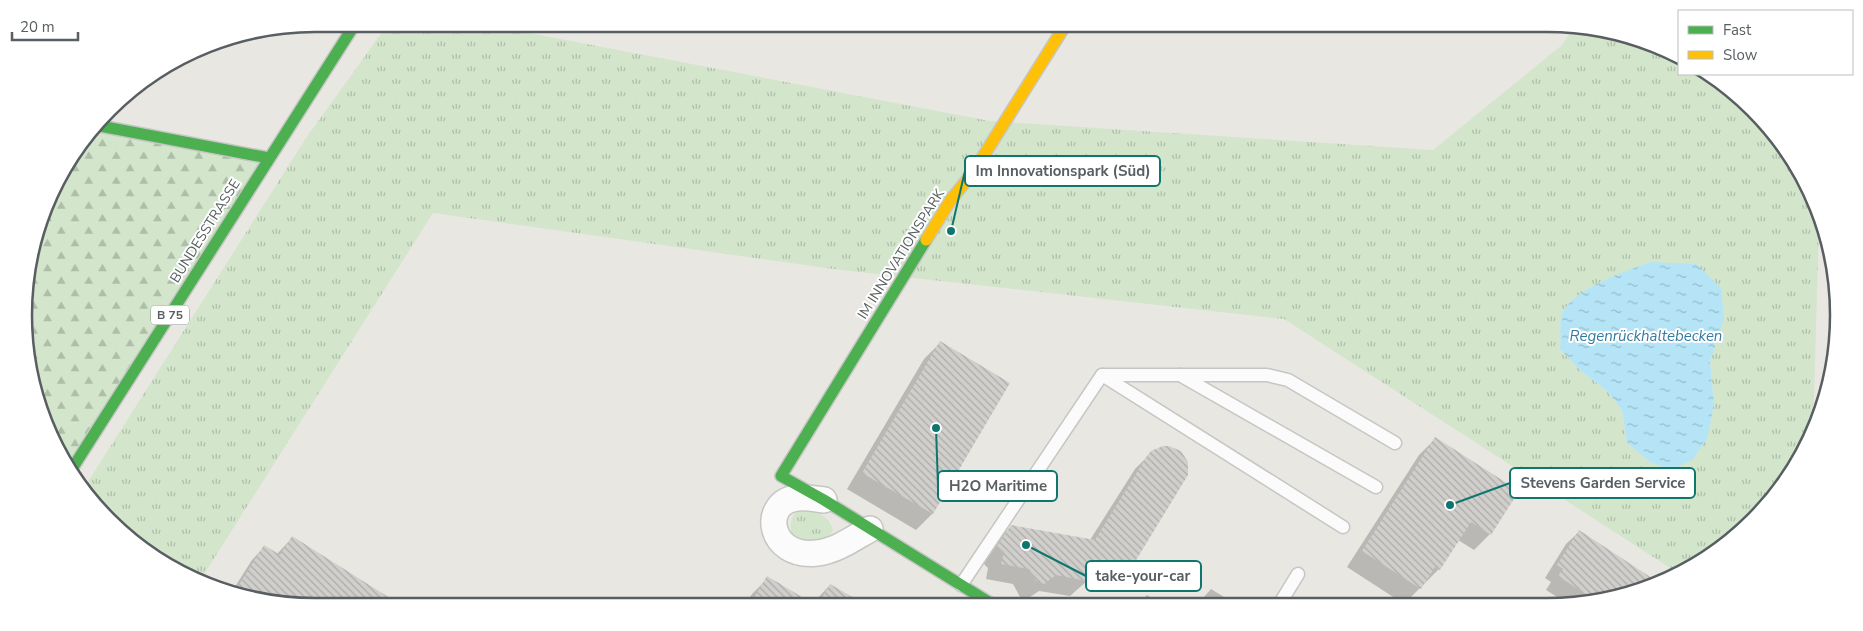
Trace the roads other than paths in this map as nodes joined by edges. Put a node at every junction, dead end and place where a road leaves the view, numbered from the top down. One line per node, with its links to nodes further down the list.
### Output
1 (349, 33): 4 (street, B 75)
2 (1060, 33): 10 (street, IM INNOVATIONSPARK)
3 (105, 127): 4 (street)
4 (269, 158): 8 (street, BUNDESSTRASSE / B 75)
5 (1102, 375): 6 (lane); 11 (lane); 14 (lane)
6 (1180, 375): 7 (lane); 9 (lane)
7 (1395, 443)
8 (75, 465)
9 (1376, 487)
10 (824, 500): 12 (street); 12 (street)
11 (1343, 526)
12 (870, 529): 14 (street)
13 (1298, 574): 16 (lane)
14 (961, 585): 15 (street)
15 (982, 598)
16 (1283, 598)

